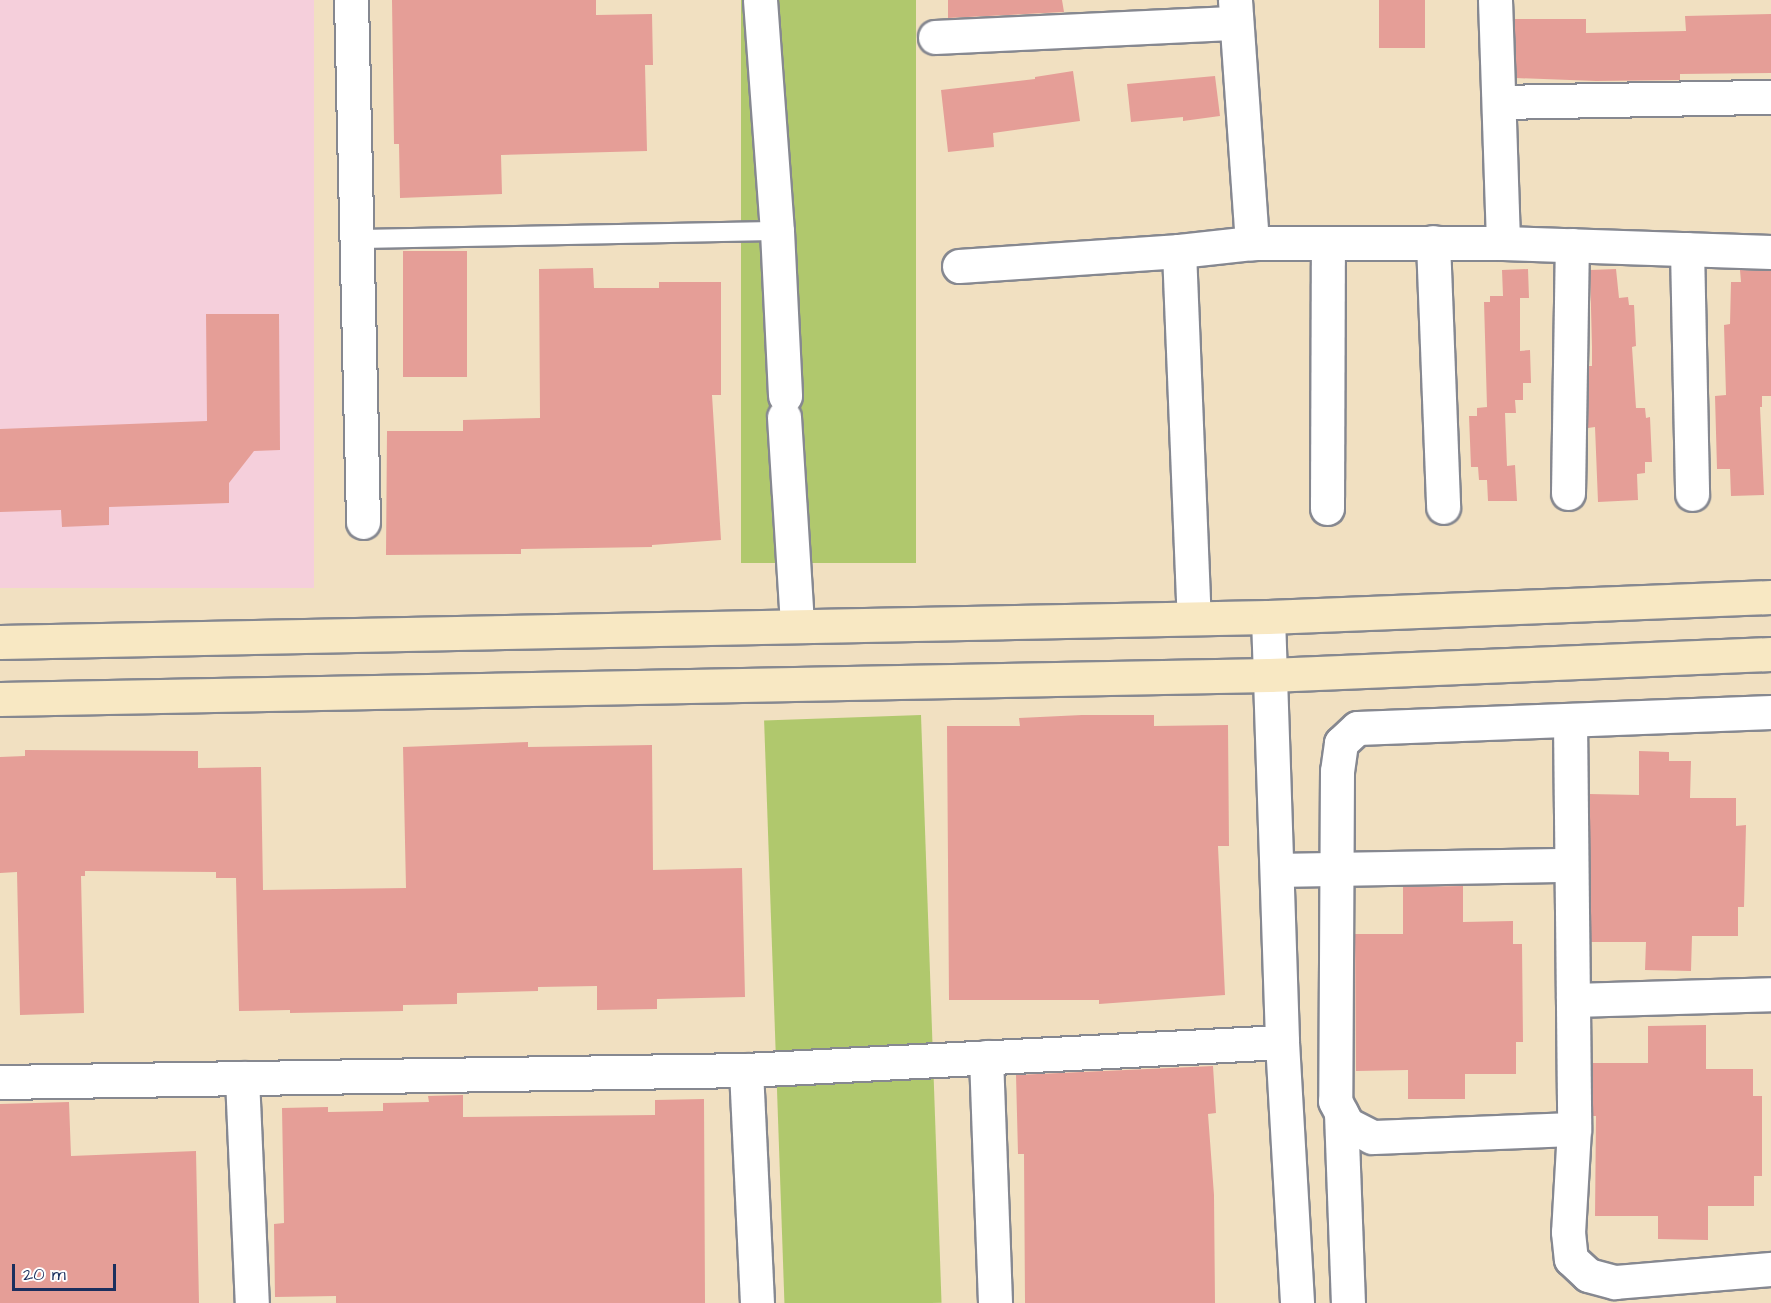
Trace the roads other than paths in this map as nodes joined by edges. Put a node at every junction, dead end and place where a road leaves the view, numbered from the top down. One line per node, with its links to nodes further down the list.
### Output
1 (351, 0): 9 (street)
2 (760, 0): 8 (street)
3 (1495, 0): 7 (street)
4 (1236, 12): 5 (street); 11 (street)
5 (935, 37)
6 (1771, 97): 7 (street)
7 (1499, 102): 13 (street)
8 (777, 231): 9 (lane); 27 (street)
9 (357, 239): 23 (street)
10 (1433, 242): 12 (street); 13 (street); 21 (street)
11 (1252, 243): 12 (street); 16 (street)
12 (1328, 243): 22 (street)
13 (1503, 243): 14 (street)
14 (1572, 245): 15 (street); 19 (street)
15 (1687, 249): 17 (street); 20 (street)
16 (1179, 251): 18 (street); 26 (street)
17 (1771, 252)
18 (959, 266)
19 (1568, 493)
20 (1692, 494)
21 (1443, 507)
22 (1327, 508)
23 (363, 522)
24 (1771, 597): 25 (street)
25 (1268, 617): 26 (street); 30 (street)
26 (1194, 618): 27 (street)
27 (797, 625): 28 (street)
28 (0, 642)
29 (1771, 654): 30 (street)
30 (1270, 675): 31 (street); 36 (street)
31 (0, 699)
32 (1771, 712): 33 (street)
33 (1570, 720): 34 (street); 35 (street)
34 (1571, 865): 35 (street); 38 (street)
35 (1336, 869): 36 (street); 44 (street)
36 (1277, 870): 39 (street)
37 (1771, 994): 38 (street)
38 (1573, 1000): 45 (street)
39 (1282, 1042): 40 (street); 51 (street)
40 (986, 1057): 41 (street); 50 (street)
41 (746, 1070): 42 (street); 49 (street)
42 (242, 1078): 43 (street); 48 (street)
43 (0, 1082)
44 (1341, 1113): 45 (street); 52 (street)
45 (1574, 1129): 47 (street)
46 (1771, 1269): 47 (street)
47 (1615, 1293)
48 (252, 1303)
49 (757, 1303)
50 (995, 1303)
51 (1297, 1303)
52 (1348, 1303)

